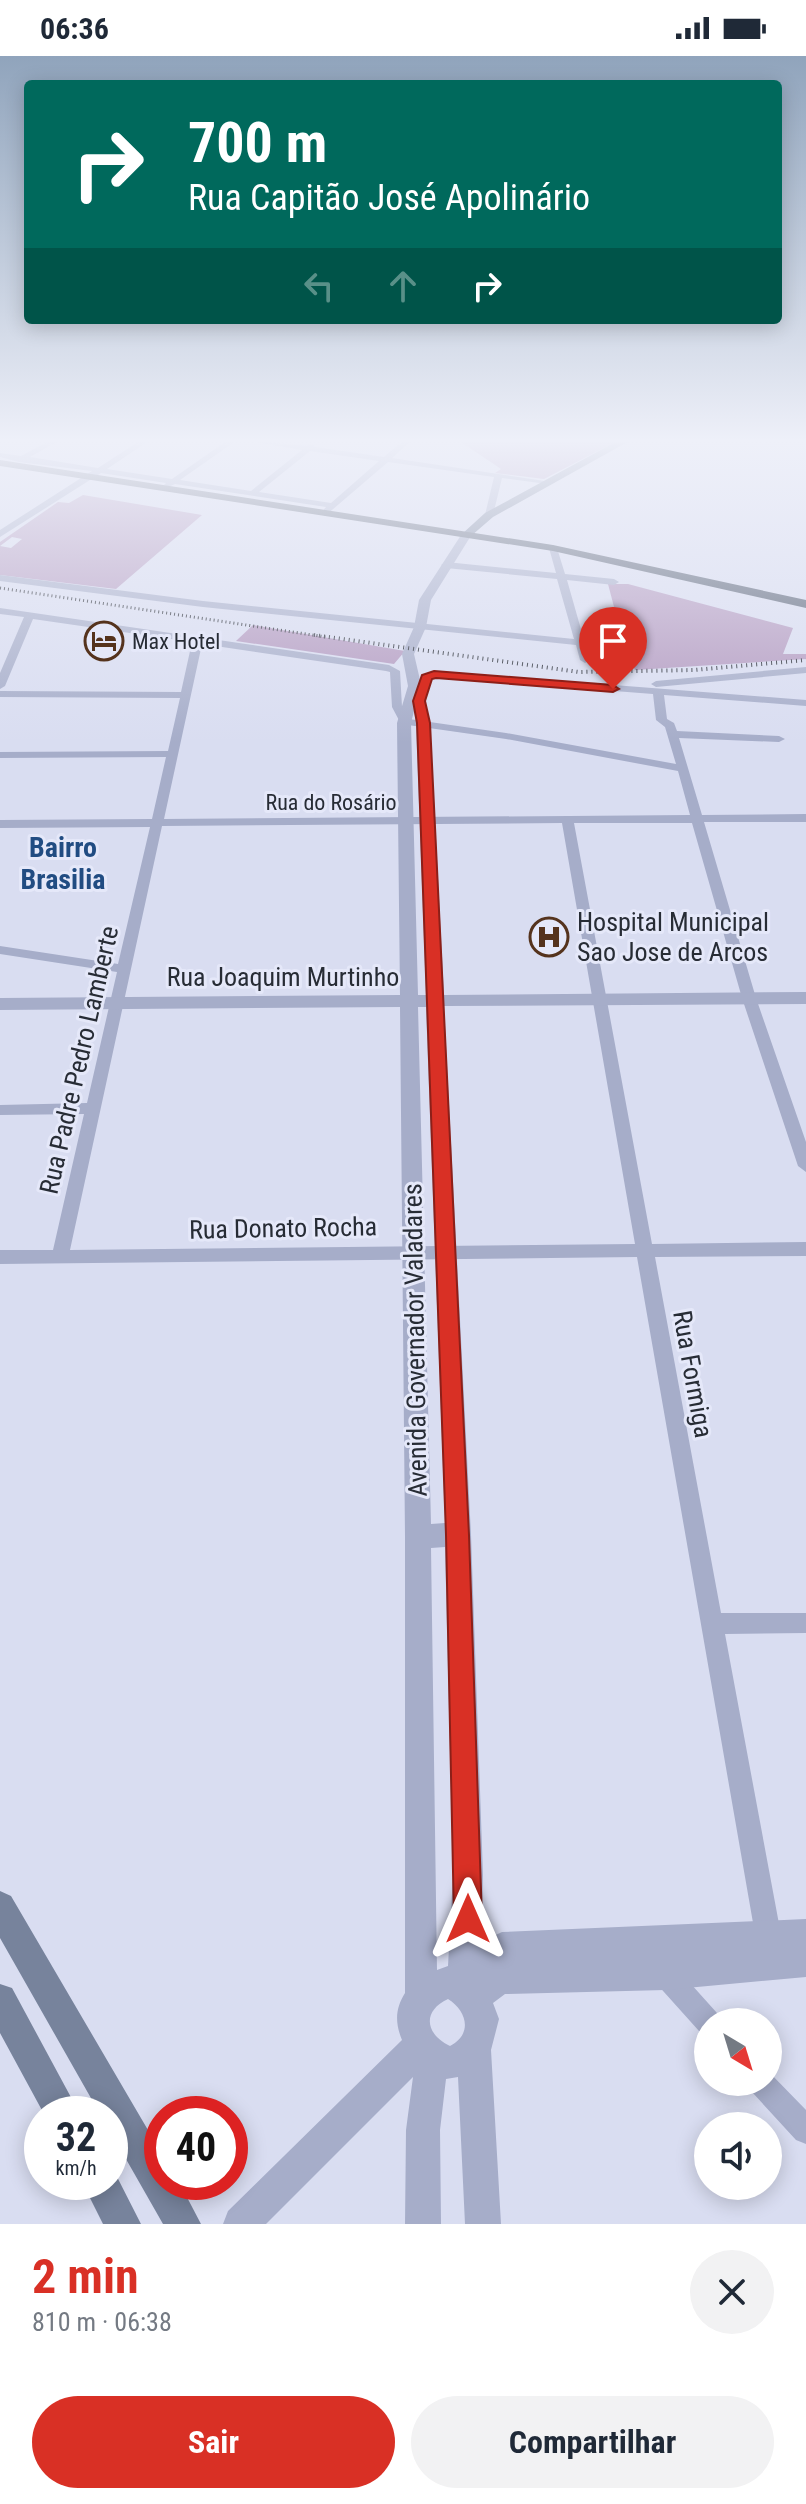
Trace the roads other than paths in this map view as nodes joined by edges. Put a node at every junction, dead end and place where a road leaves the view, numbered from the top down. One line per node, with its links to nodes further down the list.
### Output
1 (469, 541): 4 (street, Avenida Governador Valadares)
2 (517, 541): 3 (main road)
3 (553, 548): 5 (street); 8 (main road)
4 (453, 566): 5 (street); 11 (street, Avenida Governador Valadares)
5 (561, 577): 7 (street); 13 (street)
6 (0, 578): 11 (street)
7 (614, 582)
8 (806, 604)
9 (0, 611): 10 (street)
10 (30, 614): 12 (street); 18 (street)
11 (421, 623): 13 (street); 21 (street, Avenida Governador Valadares)
12 (198, 640): 24 (street, Rua Padre Pedro Lamberte); 26 (street)
13 (580, 643): 14 (street); 15 (street)
14 (621, 647)
15 (585, 660)
16 (806, 670): 17 (street)
17 (686, 681): 19 (street); 22 (street)
18 (0, 686)
19 (613, 689): 20 (street); 21 (street)
20 (658, 692): 22 (street); 27 (street)
21 (416, 693): 26 (street, Avenida Governador Valadares)
22 (676, 693): 25 (street)
23 (0, 694): 24 (street)
24 (186, 695): 29 (street, Rua Padre Pedro Lamberte)
25 (806, 703)
26 (414, 724): 31 (street); 35 (street, Avenida Governador Valadares)
27 (671, 729): 28 (street); 31 (street)
28 (779, 739)
29 (172, 754): 30 (street); 36 (street, Rua Padre Pedro Lamberte)
30 (0, 755)
31 (683, 769): 33 (street)
32 (806, 818): 33 (street, Rua do Rosário)
33 (699, 819): 34 (street, Rua do Rosário); 40 (street)
34 (567, 820): 35 (street, Rua do Rosário); 42 (street, Rua Formiga)
35 (417, 821): 36 (street, Rua do Rosário); 43 (street, Avenida Governador Valadares); 44 (street, Avenida Governador Valadares)
36 (157, 823): 37 (street, Rua do Rosário); 39 (street, Rua Padre Pedro Lamberte)
37 (0, 824)
38 (0, 950): 39 (street)
39 (124, 969): 46 (street, Rua Padre Pedro Lamberte)
40 (749, 998): 41 (street, Rua Joaquim Murtinho); 42 (street, Rua Joaquim Murtinho); 49 (street)
41 (806, 998)
42 (599, 1001): 44 (street, Rua Joaquim Murtinho); 51 (street, Rua Formiga)
43 (409, 1002): 44 (street, Rua Joaquim Murtinho); 46 (street, Rua Joaquim Murtinho); 52 (street, Avenida Governador Valadares)
44 (435, 1002): 53 (street, Avenida Governador Valadares)
45 (0, 1004): 46 (street, Rua Joaquim Murtinho)
46 (117, 1004): 47 (street, Rua Padre Pedro Lamberte)
47 (93, 1108): 48 (street); 54 (street, Rua Padre Pedro Lamberte)
48 (0, 1110)
49 (806, 1166)
50 (806, 1249): 51 (street, Rua Donato Rocha)
51 (644, 1251): 53 (street, Rua Donato Rocha); 59 (street, Rua Formiga)
52 (413, 1253): 53 (street, Rua Donato Rocha); 54 (street, Rua Donato Rocha); 57 (street, Avenida Governador Valadares)
53 (446, 1253): 56 (street, Avenida Governador Valadares)
54 (60, 1256): 55 (street, Rua Donato Rocha)
55 (0, 1257)
56 (458, 1535): 57 (street); 66 (street, Avenida Governador Valadares)
57 (418, 1536): 67 (street, Avenida Governador Valadares)
58 (806, 1623): 59 (street)
59 (711, 1624): 63 (street, Rua Formiga)
60 (0, 1907): 77 (main road)
61 (806, 1935): 63 (street)
62 (636, 1942): 63 (street); 65 (street); 66 (street)
63 (771, 1951): 64 (street); 65 (street)
64 (806, 1961)
65 (665, 1974): 66 (street); 69 (street)
66 (467, 1991): 67 (street); 70 (street)
67 (421, 1995): 71 (street)
68 (0, 2000): 72 (main road)
69 (695, 2008)
70 (474, 2048): 71 (street); 80 (street)
71 (426, 2052): 78 (street); 79 (street)
72 (53, 2096)
73 (775, 2096): 74 (street)
74 (806, 2130)
75 (110, 2200): 76 (main road)
76 (123, 2224)
77 (183, 2224)
78 (241, 2224)
79 (423, 2224)
80 (483, 2224)

